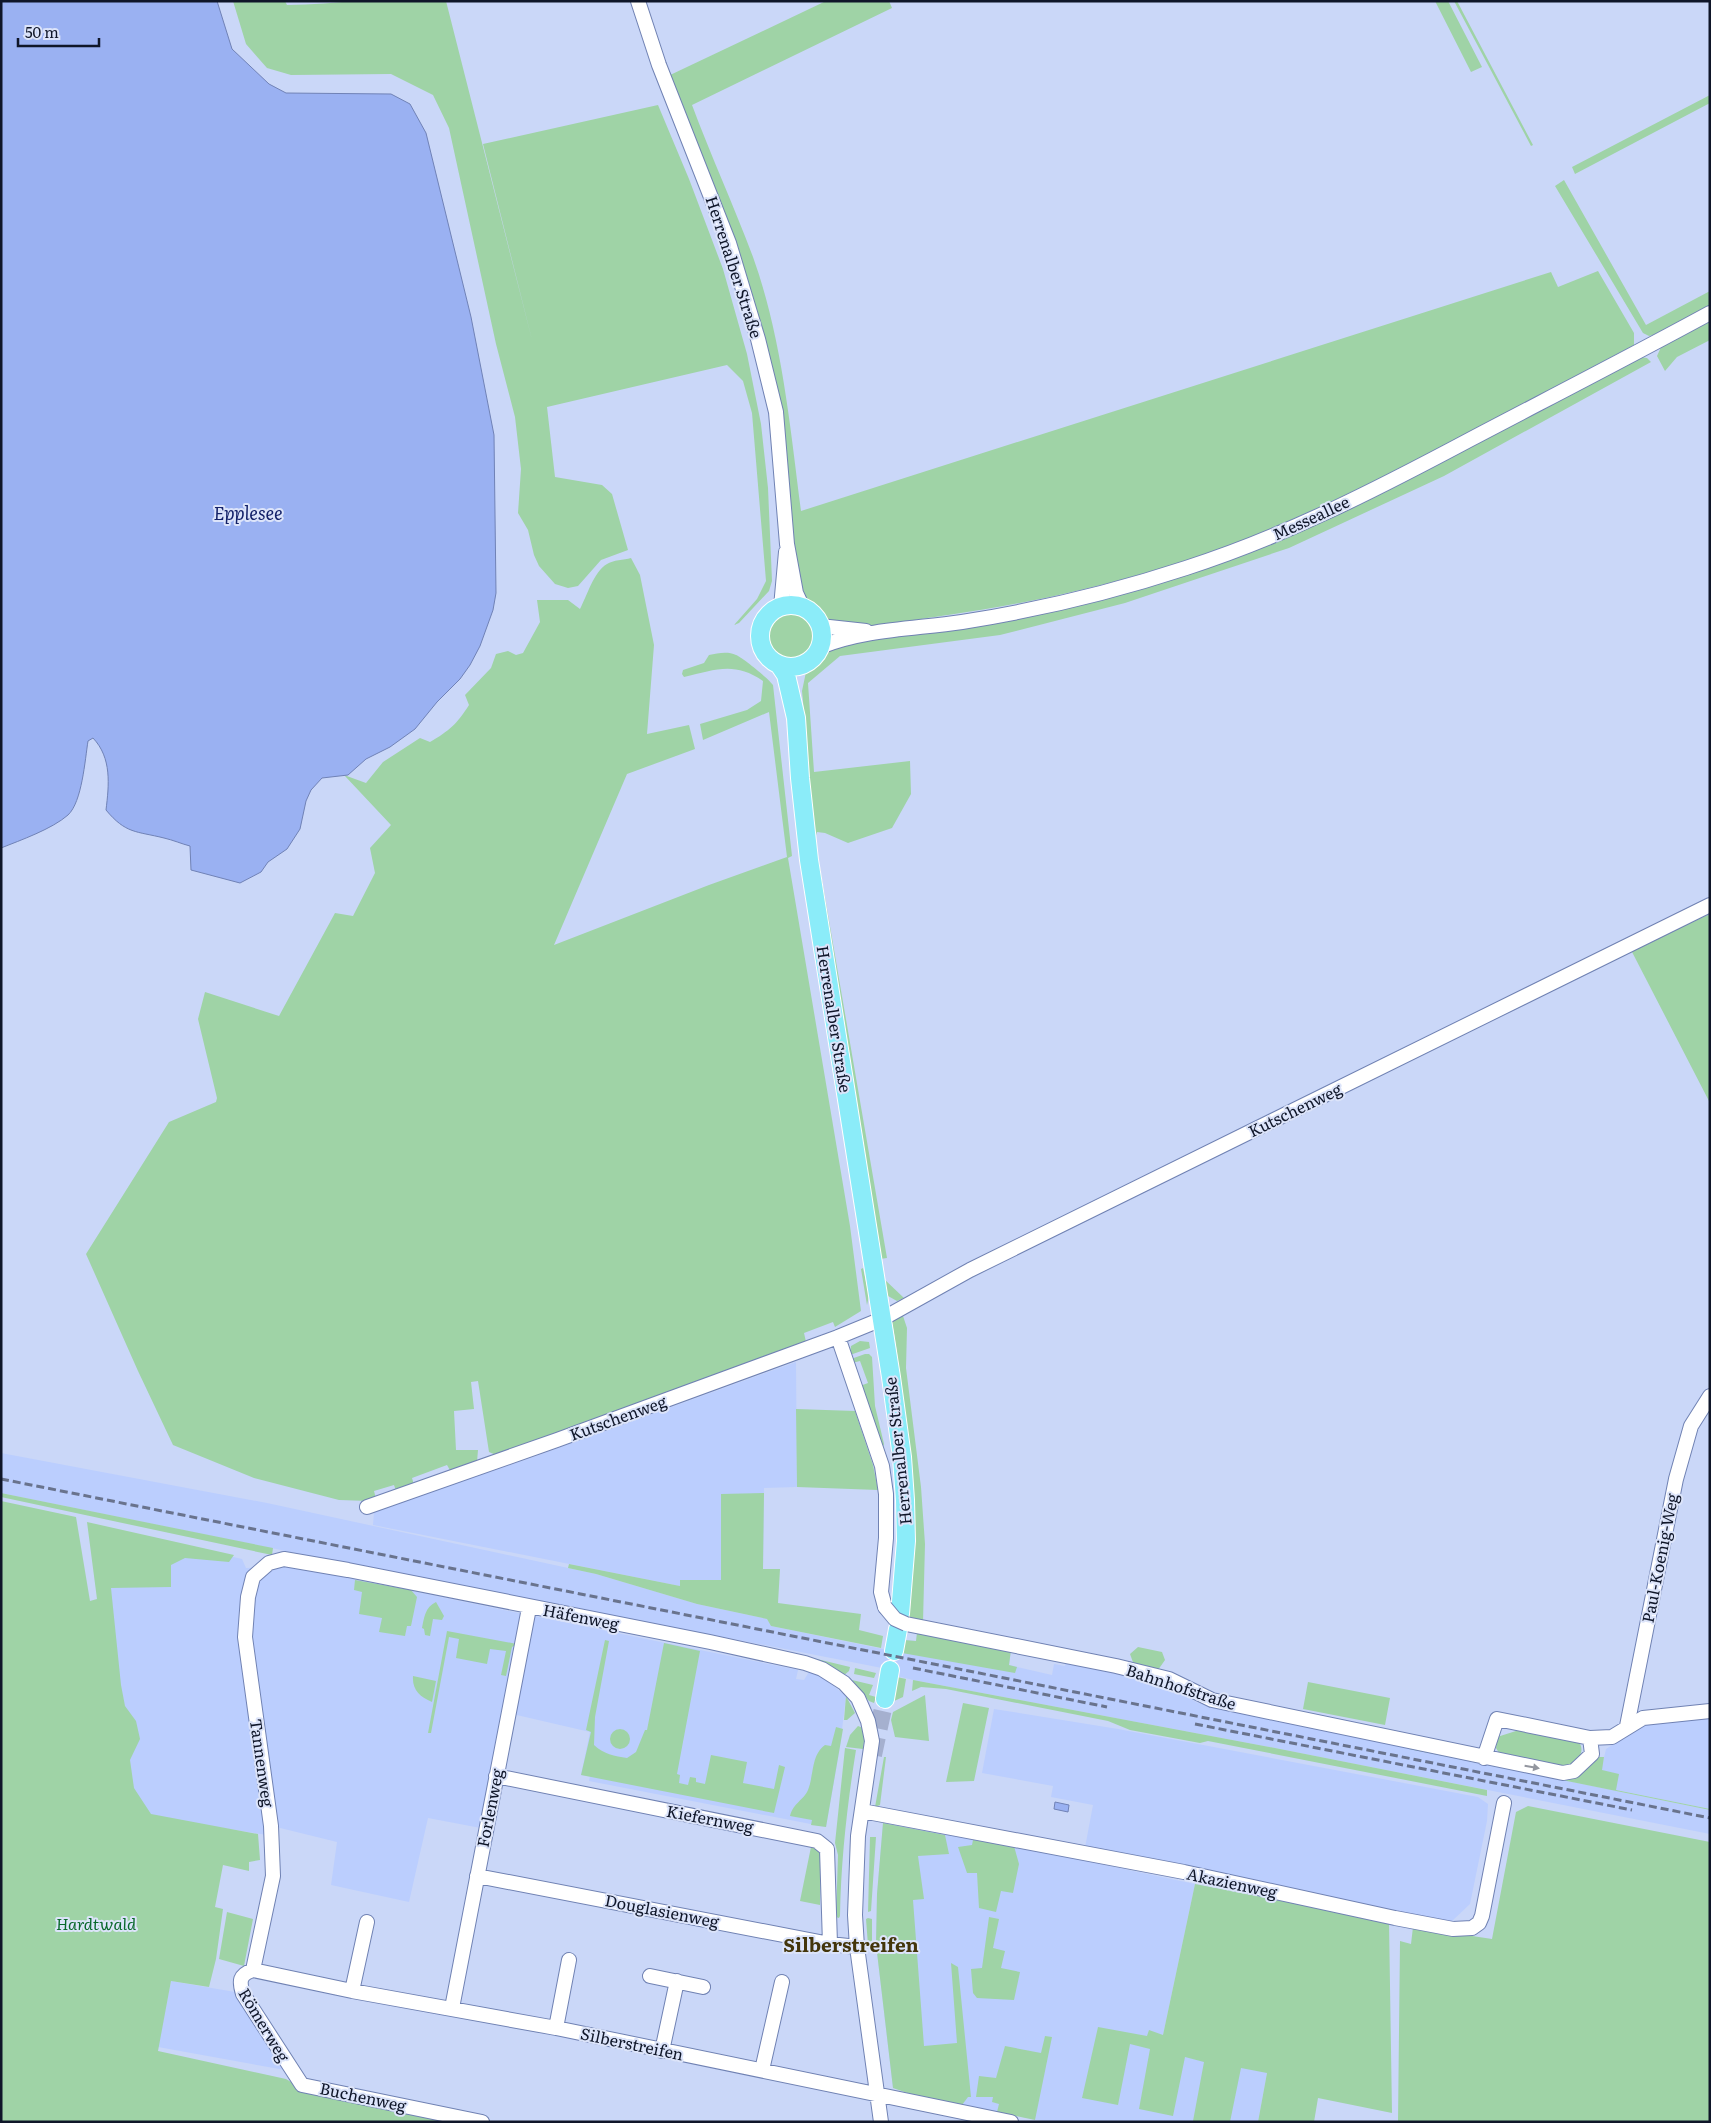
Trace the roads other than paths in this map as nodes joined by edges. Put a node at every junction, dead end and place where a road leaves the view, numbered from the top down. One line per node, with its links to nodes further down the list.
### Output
1 (638, 1): 3 (street, Herrenalber Straße)
2 (1710, 314): 7 (street, Messeallee)
3 (787, 544): 4 (street, Herrenalber Straße); 5 (street, Herrenalber Straße)
4 (781, 607): 5 (main road); 10 (main road)
5 (803, 608): 6 (main road)
6 (820, 626): 7 (street, Messeallee); 8 (main road)
7 (880, 632): 8 (street, Messeallee)
8 (820, 647): 9 (main road)
9 (804, 664): 10 (main road); 11 (main road, Herrenalber Straße)
10 (780, 666): 11 (main road, Herrenalber Straße)
11 (796, 718): 13 (main road, Herrenalber Straße)
12 (1710, 905): 13 (street, Kutschenweg)
13 (874, 1322): 14 (street, Kutschenweg); 19 (main road, Herrenalber Straße)
14 (838, 1337): 16 (street, Kutschenweg); 19 (street, Herrenalber Straße)
15 (1710, 1396): 24 (street, Paul-Koenig-Weg)
16 (367, 1507)
17 (269, 1563): 18 (street, Häfenweg); 35 (street, Tannenweg)
18 (529, 1608): 27 (street, Forlenweg); 29 (street, Häfenweg)
19 (897, 1619): 20 (main road, Herrenalber Straße); 26 (street, Bahnhofstraße)
20 (894, 1651)
21 (890, 1670): 22 (main road)
22 (885, 1699)
23 (1710, 1711): 24 (street)
24 (1626, 1726): 25 (street)
25 (1590, 1738): 26 (street, Bahnhofstraße, one-way to 25); 26 (street)
26 (1484, 1758)
27 (496, 1776): 30 (street, Forlenweg); 32 (street, Kiefernweg)
28 (1504, 1803): 29 (street, Akazienweg)
29 (862, 1811): 33 (street)
30 (477, 1876): 32 (street, Douglasienweg); 41 (street, Forlenweg)
31 (367, 1922): 40 (street)
32 (830, 1944): 33 (street, Douglasienweg)
33 (852, 1946): 46 (street)
34 (569, 1960): 42 (street)
35 (253, 1970): 40 (street, Silberstreifen); 45 (street, Römerweg)
36 (650, 1976): 37 (street)
37 (678, 1982): 39 (street); 43 (street)
38 (782, 1982): 44 (street)
39 (704, 1987)
40 (352, 1991): 41 (street, Silberstreifen)
41 (452, 2008): 42 (street, Silberstreifen)
42 (556, 2028): 43 (street, Silberstreifen)
43 (662, 2051): 44 (street, Silberstreifen)
44 (762, 2070): 46 (street, Silberstreifen)
45 (302, 2085): 47 (street, Buchenweg)
46 (877, 2093): 48 (street); 49 (street, Silberstreifen)
47 (482, 2122)
48 (881, 2122)
49 (1010, 2122)

